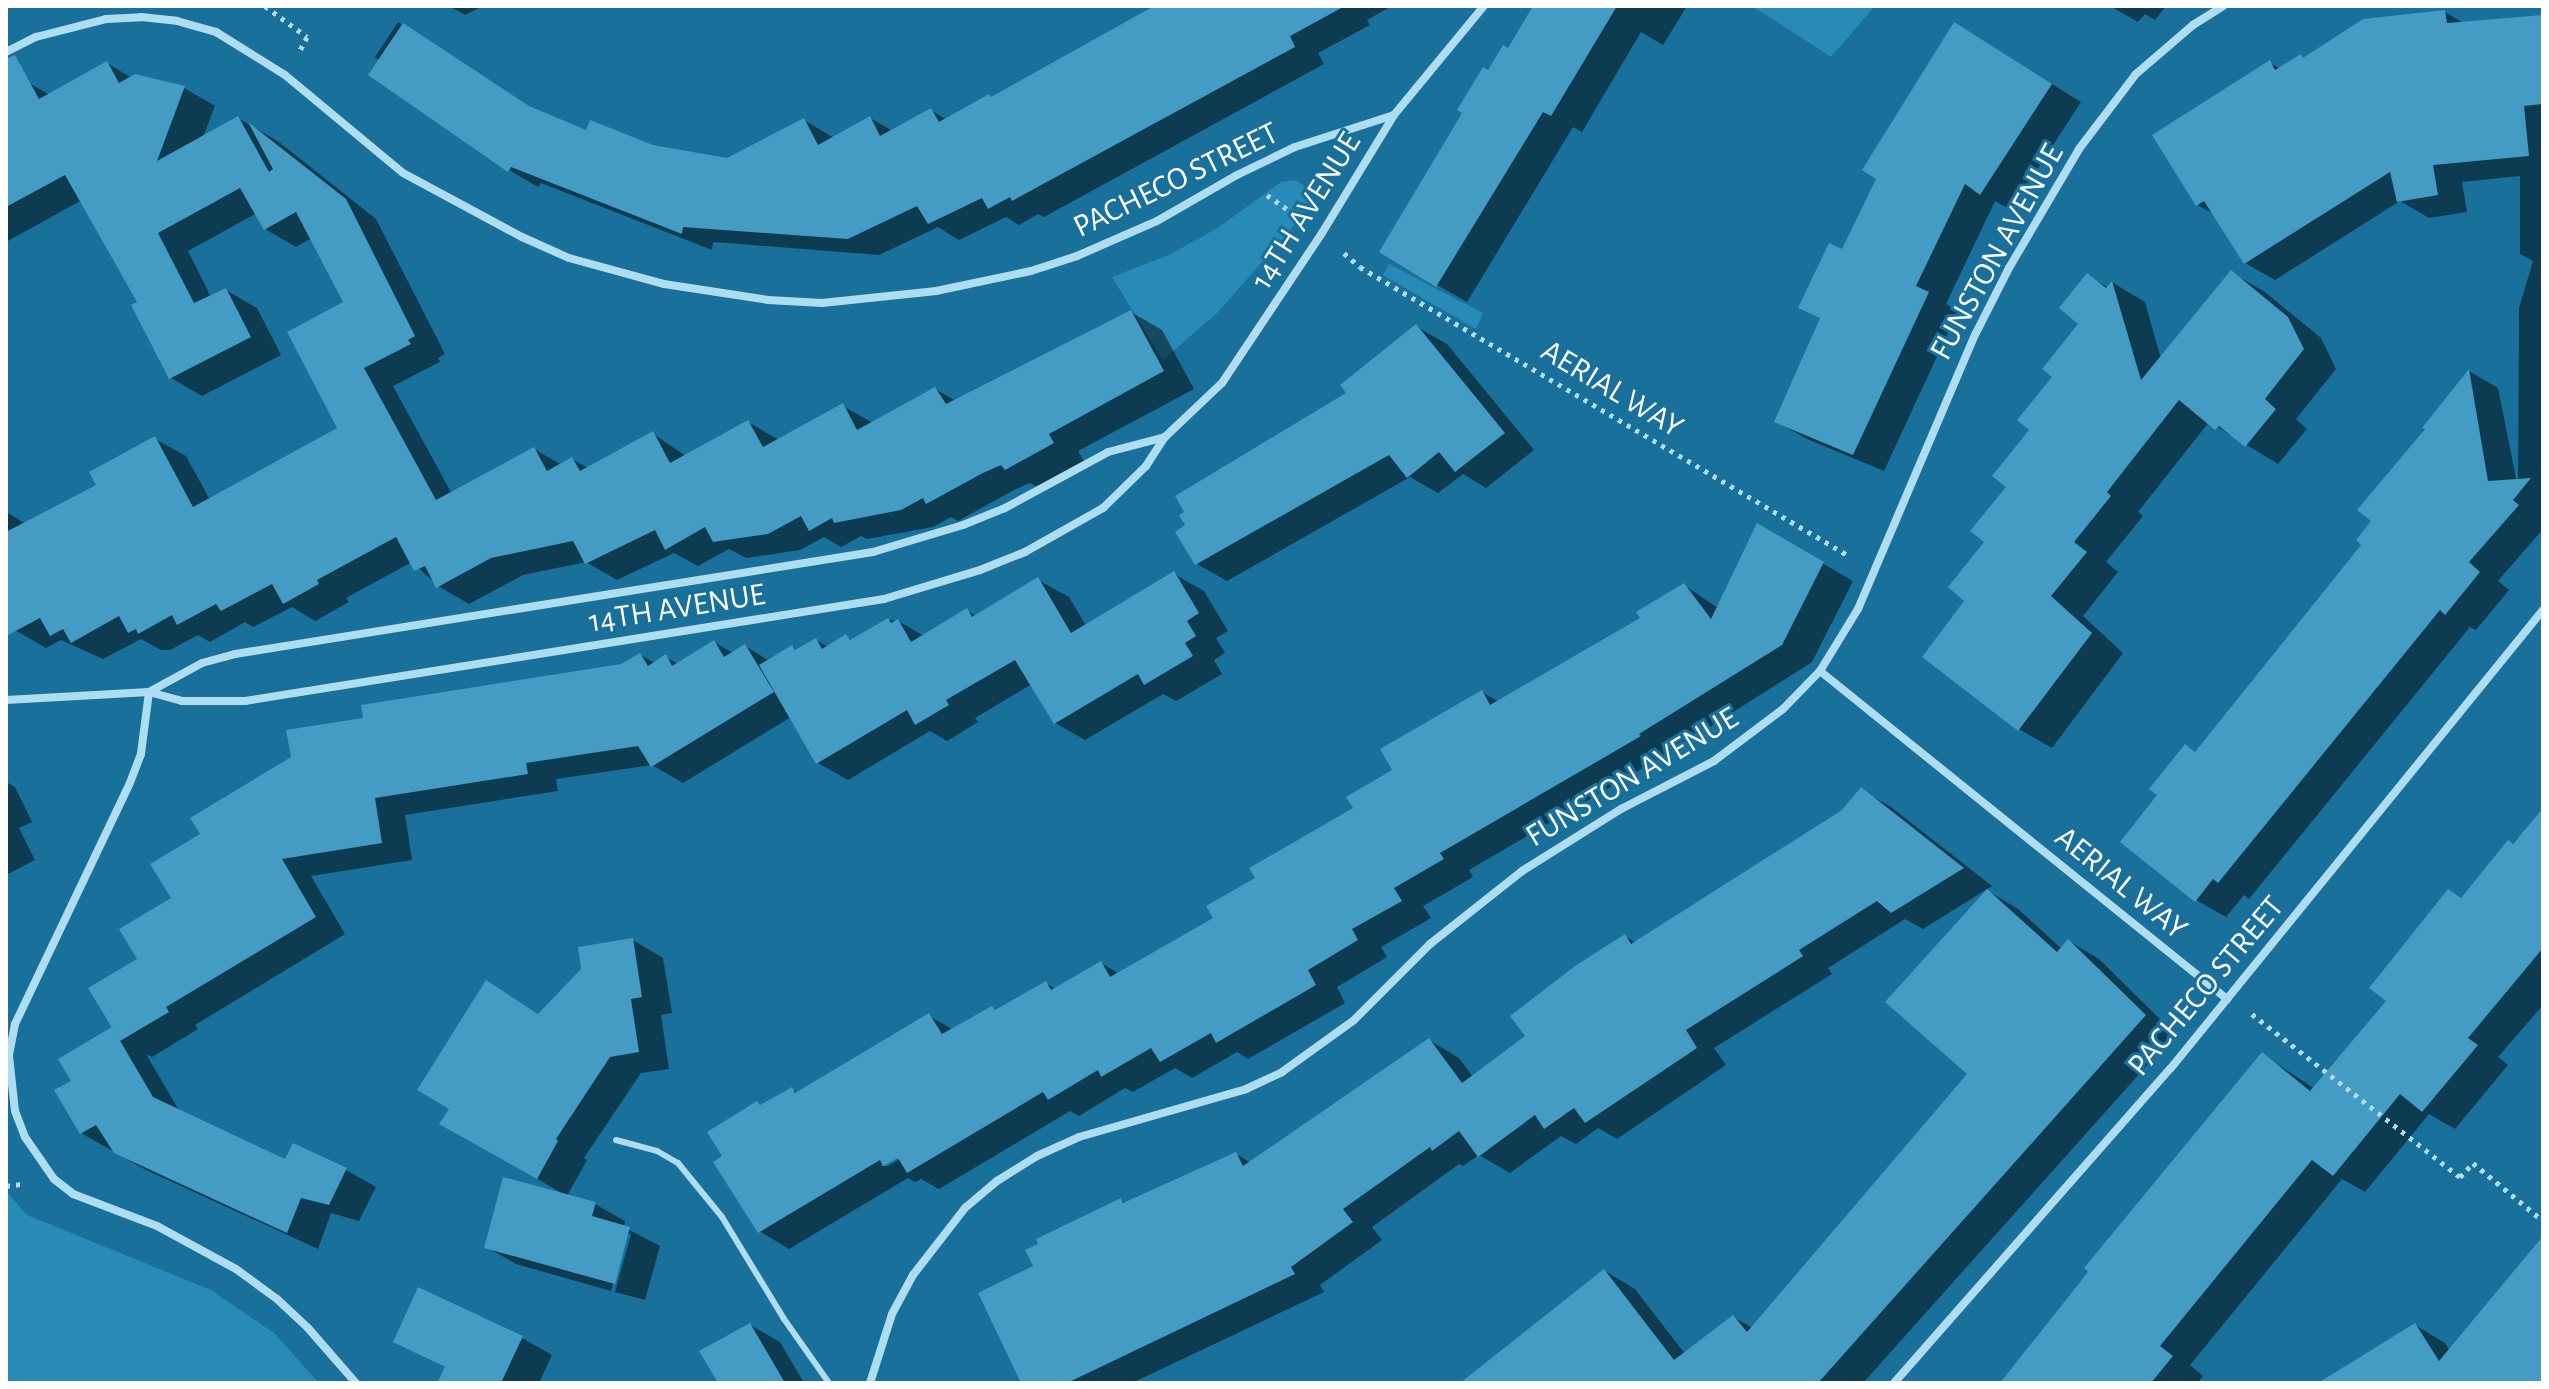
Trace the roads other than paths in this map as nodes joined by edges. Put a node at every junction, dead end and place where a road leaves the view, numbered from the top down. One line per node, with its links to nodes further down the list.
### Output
1 (1484, 6): 4 (street, 14TH AVENUE)
2 (2224, 6): 7 (street, FUNSTON AVENUE)
3 (6, 52): 4 (street, PACHECO STREET)
4 (1394, 115): 5 (street, 14TH AVENUE)
5 (1165, 437): 8 (street, 14TH AVENUE); 8 (street, 14TH AVENUE)
6 (2543, 610): 10 (street, PACHECO STREET)
7 (1820, 671): 10 (street, AERIAL WAY); 14 (street, FUNSTON AVENUE)
8 (149, 692): 9 (street, 14TH AVENUE); 12 (street)
9 (6, 700)
10 (2227, 999): 15 (street, PACHECO STREET)
11 (616, 1140): 13 (lane)
12 (356, 1383)
13 (829, 1383)
14 (870, 1383)
15 (1894, 1383)

